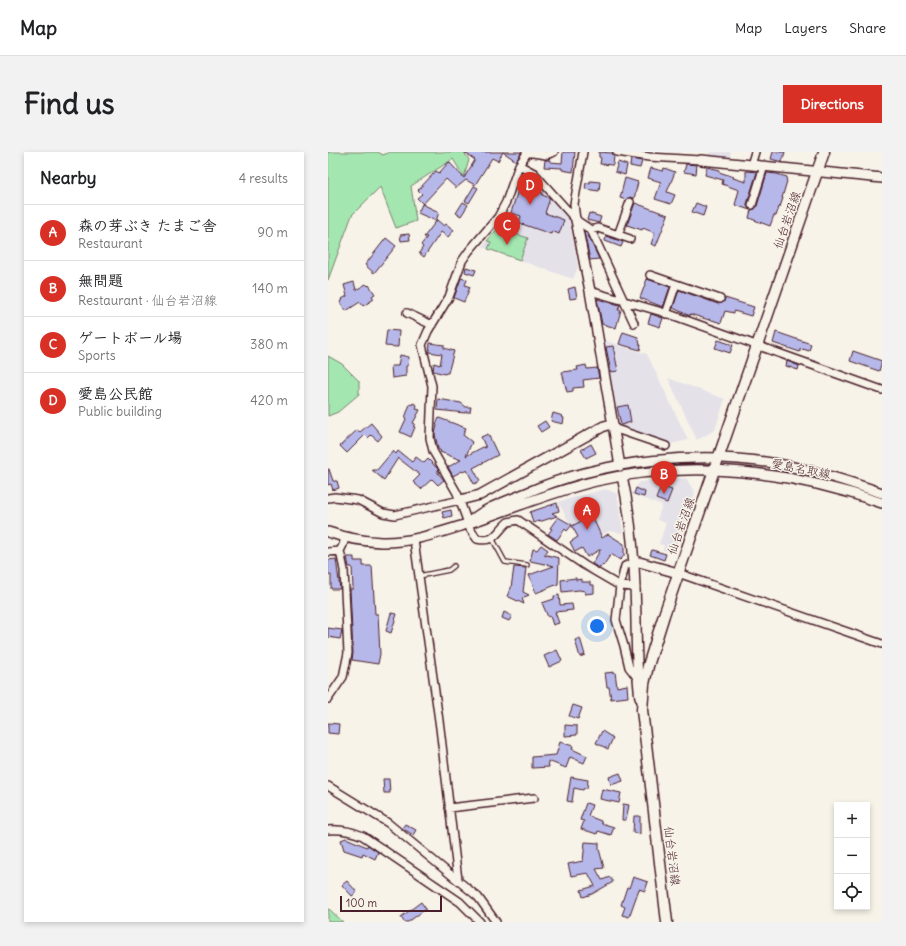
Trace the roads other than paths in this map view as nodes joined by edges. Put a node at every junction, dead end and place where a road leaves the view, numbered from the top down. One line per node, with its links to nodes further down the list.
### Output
1 (526, 152): 2 (street); 9 (street)
2 (554, 152)
3 (583, 152): 16 (street)
4 (617, 152): 7 (street)
5 (755, 152): 10 (street)
6 (824, 152): 12 (main road, 仙台岩沼線)
7 (650, 154): 8 (street)
8 (701, 160): 10 (street)
9 (519, 165): 16 (street); 28 (street)
10 (751, 165): 11 (street)
11 (764, 166): 12 (street); 15 (street)
12 (818, 171): 13 (street); 29 (main road, 仙台岩沼線)
13 (882, 178)
14 (630, 202): 18 (street)
15 (752, 205)
16 (576, 220): 17 (street); 22 (street)
17 (591, 230): 18 (street); 24 (street)
18 (618, 235): 19 (street)
19 (630, 239)
20 (650, 276): 21 (street)
21 (676, 284): 23 (street); 26 (street)
22 (590, 291): 24 (street); 31 (street)
23 (720, 299)
24 (623, 301): 26 (street); 27 (street)
25 (406, 313): 28 (street)
26 (666, 314): 29 (street)
27 (634, 323)
28 (432, 325): 39 (street)
29 (757, 346): 30 (street); 33 (main road, 仙台岩沼線)
30 (882, 390)
31 (613, 426): 32 (street); 34 (street); 39 (street)
32 (666, 446)
33 (718, 458): 34 (street, 愛島名取線); 35 (main road, 仙台岩沼線); 37 (street, 愛島名取線)
34 (620, 466): 41 (street, 愛島名取線)
35 (714, 470): 36 (street, 愛島名取線); 40 (street, 愛島名取線); 51 (main road, 仙台岩沼線)
36 (622, 476): 41 (street, 愛島名取線); 48 (street)
37 (882, 492)
38 (328, 498): 39 (street)
39 (460, 500): 41 (street)
40 (882, 503)
41 (468, 524): 44 (street); 45 (street, 愛島名取線)
42 (328, 532): 43 (street, 愛島名取線)
43 (345, 538): 45 (street, 愛島名取線); 46 (street)
44 (492, 538): 49 (lane); 53 (street)
45 (414, 540): 52 (street)
46 (340, 551): 47 (street); 57 (street)
47 (328, 552)
48 (634, 563): 51 (street); 53 (street); 54 (street)
49 (527, 565)
50 (454, 566): 52 (lane)
51 (678, 573): 55 (street); 56 (main road, 仙台岩沼線)
52 (419, 576): 60 (street)
53 (620, 586): 54 (street); 56 (street)
54 (636, 587): 56 (street)
55 (882, 644)
56 (641, 681): 65 (main road, 仙台岩沼線)
57 (328, 699)
58 (328, 786): 62 (street)
59 (534, 798): 60 (street)
60 (450, 808): 62 (street)
61 (328, 830): 63 (street)
62 (458, 880): 64 (street)
63 (480, 922)
64 (496, 922)
65 (667, 922)

